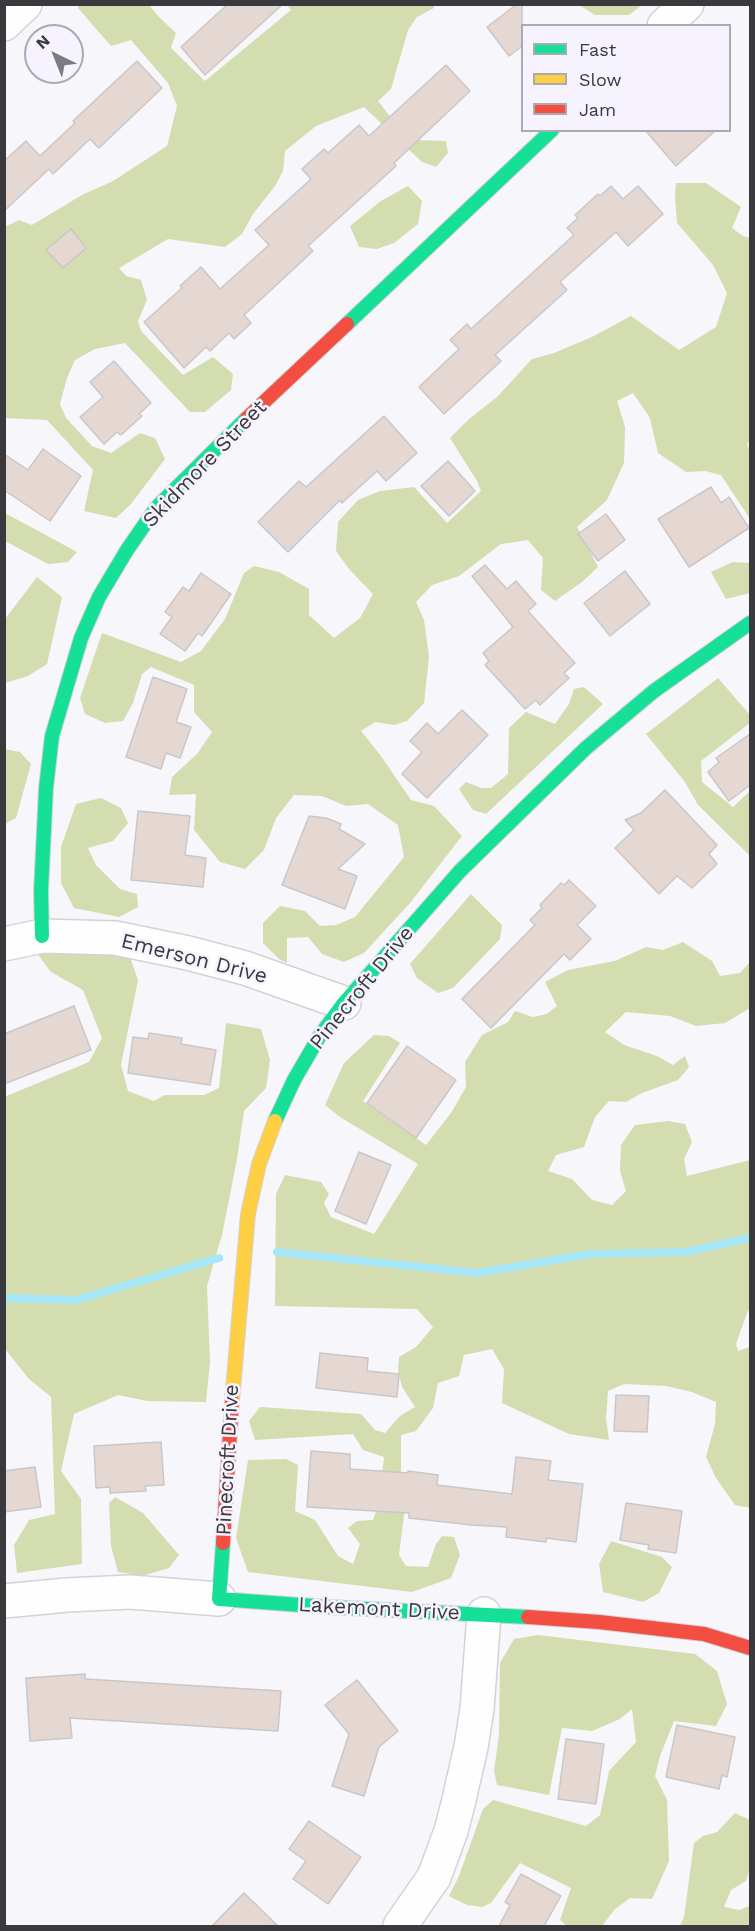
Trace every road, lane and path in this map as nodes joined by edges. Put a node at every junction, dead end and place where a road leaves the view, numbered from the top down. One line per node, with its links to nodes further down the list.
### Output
1 (25, 4): 3 (street)
2 (687, 4): 4 (street)
3 (4, 24)
4 (666, 24)
5 (550, 132): 7 (street, Skidmore Street)
6 (750, 623): 9 (street, Pinecroft Drive)
7 (42, 936): 8 (street, Emerson Drive); 9 (street, Emerson Drive)
8 (4, 944)
9 (344, 1003): 10 (street, Pinecroft Drive)
10 (219, 1599): 11 (street, Lakemont Drive); 12 (street, Lakemont Drive)
11 (4, 1601)
12 (484, 1614): 13 (street, Lakemont Drive); 14 (street)
13 (750, 1648)
14 (400, 1926)

